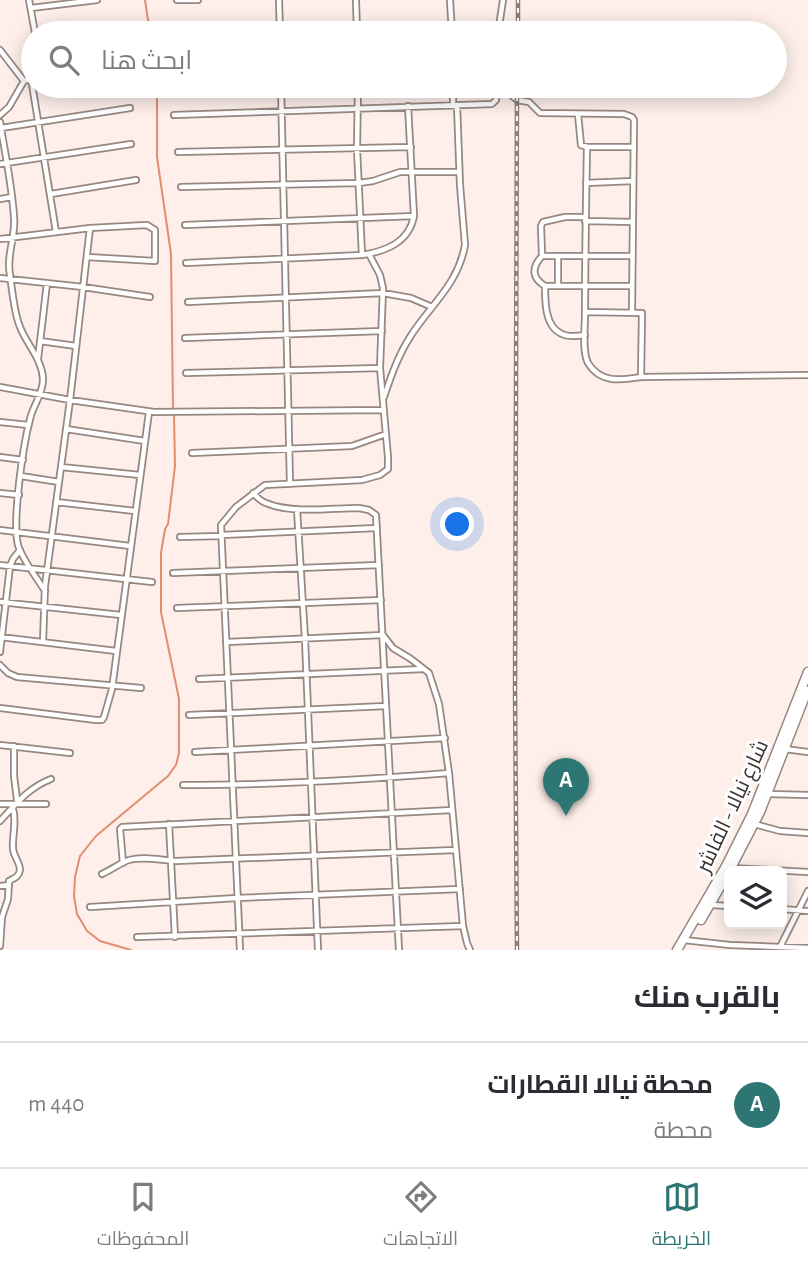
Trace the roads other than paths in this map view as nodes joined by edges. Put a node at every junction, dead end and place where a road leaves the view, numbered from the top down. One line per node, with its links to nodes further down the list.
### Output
1 (29, 0): 10 (street)
2 (97, 0): 9 (street)
3 (198, 0): 8 (street)
4 (279, 0): 12 (street)
5 (356, 0): 13 (street)
6 (450, 0): 14 (street)
7 (503, 0): 15 (street)
8 (177, 1)
9 (63, 2): 10 (street)
10 (31, 8): 11 (street)
11 (33, 21)
12 (280, 21)
13 (356, 21)
14 (451, 21)
15 (500, 21)
16 (0, 50): 17 (street)
17 (21, 77)
18 (21, 86): 31 (street)
19 (35, 98): 34 (street)
20 (281, 98): 29 (street)
21 (358, 98): 28 (street)
22 (454, 98): 25 (street)
23 (496, 98): 25 (street)
24 (515, 98): 30 (street)
25 (455, 105): 26 (street); 46 (street)
26 (408, 106): 28 (street); 37 (street)
27 (130, 108): 34 (street)
28 (358, 108): 29 (street); 41 (street)
29 (282, 111): 32 (street); 40 (street)
30 (578, 114): 38 (street); 39 (street)
31 (0, 115)
32 (174, 115)
33 (0, 122): 35 (street)
34 (38, 122): 35 (street); 43 (street)
35 (1, 128): 44 (street)
36 (131, 144): 43 (street)
37 (411, 147): 41 (street); 45 (street)
38 (587, 147): 39 (street); 50 (street)
39 (634, 147): 48 (street)
40 (282, 149): 41 (street); 42 (street); 51 (street)
41 (357, 149): 49 (street)
42 (178, 152)
43 (44, 157): 44 (street); 53 (street)
44 (3, 164): 54 (street)
45 (413, 171): 46 (street); 49 (street); 56 (street)
46 (459, 172): 87 (street)
47 (136, 180): 53 (street)
48 (633, 181): 50 (street); 60 (street)
49 (359, 183): 51 (street); 57 (street)
50 (586, 183): 58 (street)
51 (283, 185): 52 (street); 59 (street)
52 (181, 187)
53 (51, 194): 63 (street)
54 (12, 197): 55 (street); 64 (street)
55 (0, 199)
56 (414, 216): 57 (street); 66 (street)
57 (362, 219): 59 (street); 67 (street)
58 (585, 219): 60 (street); 68 (street); 70 (street)
59 (284, 221): 61 (street); 73 (street)
60 (633, 222): 71 (street)
61 (185, 225)
62 (90, 228): 63 (street); 72 (street); 72 (street)
63 (56, 232): 64 (street)
64 (13, 237): 65 (street); 76 (street)
65 (0, 239)
66 (369, 254): 67 (street); 83 (street)
67 (362, 255): 73 (street)
68 (542, 256): 69 (street); 78 (street)
69 (558, 256): 70 (street); 79 (street)
70 (585, 256): 71 (street); 80 (street)
71 (632, 256): 81 (street)
72 (86, 257): 82 (street)
73 (285, 259): 74 (street); 85 (street)
74 (186, 263)
75 (0, 278): 76 (street)
76 (10, 279): 77 (street); 96 (street)
77 (47, 283): 82 (street); 94 (street)
78 (545, 286): 79 (street); 92 (street)
79 (558, 286): 80 (street)
80 (585, 286): 81 (street); 88 (street)
81 (632, 286): 89 (street)
82 (83, 287): 84 (street); 95 (street)
83 (383, 293): 85 (street); 87 (street); 90 (street)
84 (150, 297)
85 (286, 299): 86 (street); 91 (street)
86 (188, 302)
87 (432, 307): 105 (street)
88 (585, 312): 89 (street); 92 (street)
89 (632, 312): 101 (street)
90 (382, 331): 91 (street); 97 (street)
91 (286, 334): 93 (street); 98 (street)
92 (585, 335): 101 (street)
93 (185, 338)
94 (40, 341): 95 (street); 96 (street)
95 (76, 345): 104 (street)
96 (38, 359): 103 (street)
97 (380, 368): 98 (street); 105 (street)
98 (287, 370): 99 (street); 107 (street)
99 (186, 373)
100 (808, 375): 101 (street)
101 (641, 377)
102 (0, 387): 103 (street)
103 (41, 393): 104 (street); 110 (street)
104 (70, 400): 108 (street); 111 (street)
105 (383, 401): 106 (street)
106 (383, 410): 107 (street); 112 (street)
107 (288, 411): 108 (street); 114 (street)
108 (149, 412): 113 (street)
109 (0, 422): 110 (street)
110 (29, 425): 117 (street)
111 (66, 429): 113 (street); 118 (street)
112 (386, 434): 114 (street); 122 (street)
113 (145, 441): 119 (street)
114 (289, 449): 115 (street); 122 (street)
115 (192, 453)
116 (0, 457): 117 (street)
117 (23, 460): 120 (street)
118 (60, 467): 119 (street); 121 (street)
119 (140, 475): 128 (street)
120 (21, 476): 121 (street); 125 (street)
121 (59, 482): 126 (street)
122 (290, 484): 124 (street)
123 (0, 493): 125 (street)
124 (253, 493): 127 (street); 133 (street)
125 (19, 495): 132 (street)
126 (56, 502): 128 (street); 134 (street)
127 (298, 509): 129 (street); 131 (street)
128 (135, 511): 136 (street)
129 (377, 528): 131 (street); 139 (street)
130 (0, 530): 132 (street)
131 (299, 531): 133 (street); 141 (street)
132 (16, 533): 134 (street); 137 (street)
133 (221, 535): 135 (street); 144 (street)
134 (52, 536): 136 (street); 143 (street)
135 (180, 537)
136 (131, 546): 146 (street)
137 (20, 550): 140 (street); 142 (street)
138 (0, 565): 140 (street)
139 (379, 565): 141 (street); 149 (street)
140 (10, 566): 142 (street); 150 (street)
141 (301, 568): 144 (street); 151 (street)
142 (32, 569): 143 (street); 148 (street)
143 (47, 571): 146 (street); 148 (street)
144 (223, 571): 145 (street); 153 (street)
145 (173, 573)
146 (126, 579): 147 (street); 155 (street)
147 (152, 582)
148 (45, 591): 152 (street)
149 (381, 600): 151 (street); 156 (street)
150 (3, 602): 152 (street); 157 (street)
151 (303, 604): 153 (street); 158 (street)
152 (43, 607): 155 (street); 159 (street)
153 (225, 607): 154 (street); 160 (street)
154 (177, 608)
155 (121, 615): 161 (street)
156 (383, 635): 158 (street); 164 (street); 165 (street)
157 (1, 637): 159 (street); 162 (street)
158 (305, 639): 160 (street); 167 (street)
159 (43, 642): 161 (street)
160 (226, 642): 168 (street)
161 (116, 651): 170 (street)
162 (0, 652)
163 (0, 665): 170 (street)
164 (424, 669): 165 (street); 178 (street)
165 (385, 670): 167 (street); 173 (street)
166 (808, 672): 171 (highway, شارع نيالا - الفاشر)
167 (306, 674): 168 (street); 175 (street)
168 (228, 677): 169 (street); 176 (street)
169 (199, 679)
170 (112, 685): 172 (street); 174 (street)
171 (806, 687): 183 (highway, شارع نيالا - الفاشر); 204 (highway, شارع نيالا - الفاشر)
172 (142, 688)
173 (386, 706): 175 (street); 179 (street)
174 (0, 708)
175 (307, 710): 176 (street); 182 (street)
176 (229, 714): 177 (street); 184 (street)
177 (189, 715)
178 (445, 738): 179 (street); 188 (street)
179 (388, 741): 182 (street); 189 (street)
180 (0, 744): 181 (street)
181 (14, 746): 187 (street); 197 (street)
182 (309, 746): 184 (street); 191 (street)
183 (785, 749): 186 (street); 194 (highway, شارع نيالا - الفاشر)
184 (231, 750): 185 (street); 193 (street)
185 (195, 751)
186 (808, 752)
187 (71, 753)
188 (449, 773): 189 (street); 199 (street)
189 (390, 778): 191 (street); 200 (street)
190 (51, 779): 197 (street)
191 (310, 781): 193 (street); 201 (street)
192 (183, 785): 193 (street)
193 (232, 785): 202 (street)
194 (768, 794): 195 (street); 204 (highway, شارع نيالا - الفاشر)
195 (808, 794)
196 (0, 804): 197 (street)
197 (16, 804): 198 (street); 203 (street); 218 (street)
198 (46, 804)
199 (452, 810): 200 (street); 207 (street)
200 (392, 812): 201 (street); 208 (street)
201 (312, 816): 202 (street); 209 (street)
202 (234, 820): 205 (street); 210 (street)
203 (0, 821)
204 (751, 823): 206 (street); 213 (highway, شارع نيالا - الفاشر); 238 (highway, شارع نيالا - الفاشر)
205 (169, 824): 211 (street); 212 (street)
206 (808, 833)
207 (456, 850): 208 (street); 220 (street)
208 (394, 853): 209 (street); 221 (street)
209 (314, 856): 210 (street); 223 (street)
210 (236, 859): 211 (street); 224 (street)
211 (171, 861): 212 (street); 225 (street)
212 (123, 863): 216 (street)
213 (732, 866)
214 (787, 871): 215 (street)
215 (808, 872)
216 (102, 874)
217 (724, 880): 226 (highway, شارع نيالا - الفاشر)
218 (9, 885): 219 (street); 239 (street)
219 (0, 886)
220 (460, 890): 221 (street); 232 (street)
221 (396, 891): 223 (street); 233 (street)
222 (808, 891): 230 (street)
223 (316, 895): 224 (street); 234 (street)
224 (237, 898): 225 (street); 235 (street)
225 (173, 902): 228 (street); 237 (street)
226 (710, 905): 227 (street); 238 (highway, شارع نيالا - الفاشر)
227 (724, 906)
228 (90, 907)
229 (787, 909): 230 (street)
230 (798, 910): 231 (street); 241 (street)
231 (808, 911)
232 (463, 926): 233 (street); 247 (street)
233 (397, 927): 234 (street); 246 (street)
234 (317, 931): 235 (street); 245 (street)
235 (239, 934): 237 (street); 244 (street)
236 (137, 937): 237 (street)
237 (175, 937)
238 (686, 941): 240 (street); 248 (highway, شارع نيالا - الفاشر); 249 (highway, شارع نيالا - الفاشر)
239 (0, 946)
240 (729, 947): 241 (street)
241 (780, 947): 243 (street)
242 (808, 948): 243 (street)
243 (800, 949)
244 (240, 950)
245 (317, 950)
246 (399, 950)
247 (470, 950)
248 (677, 950)
249 (684, 950)

